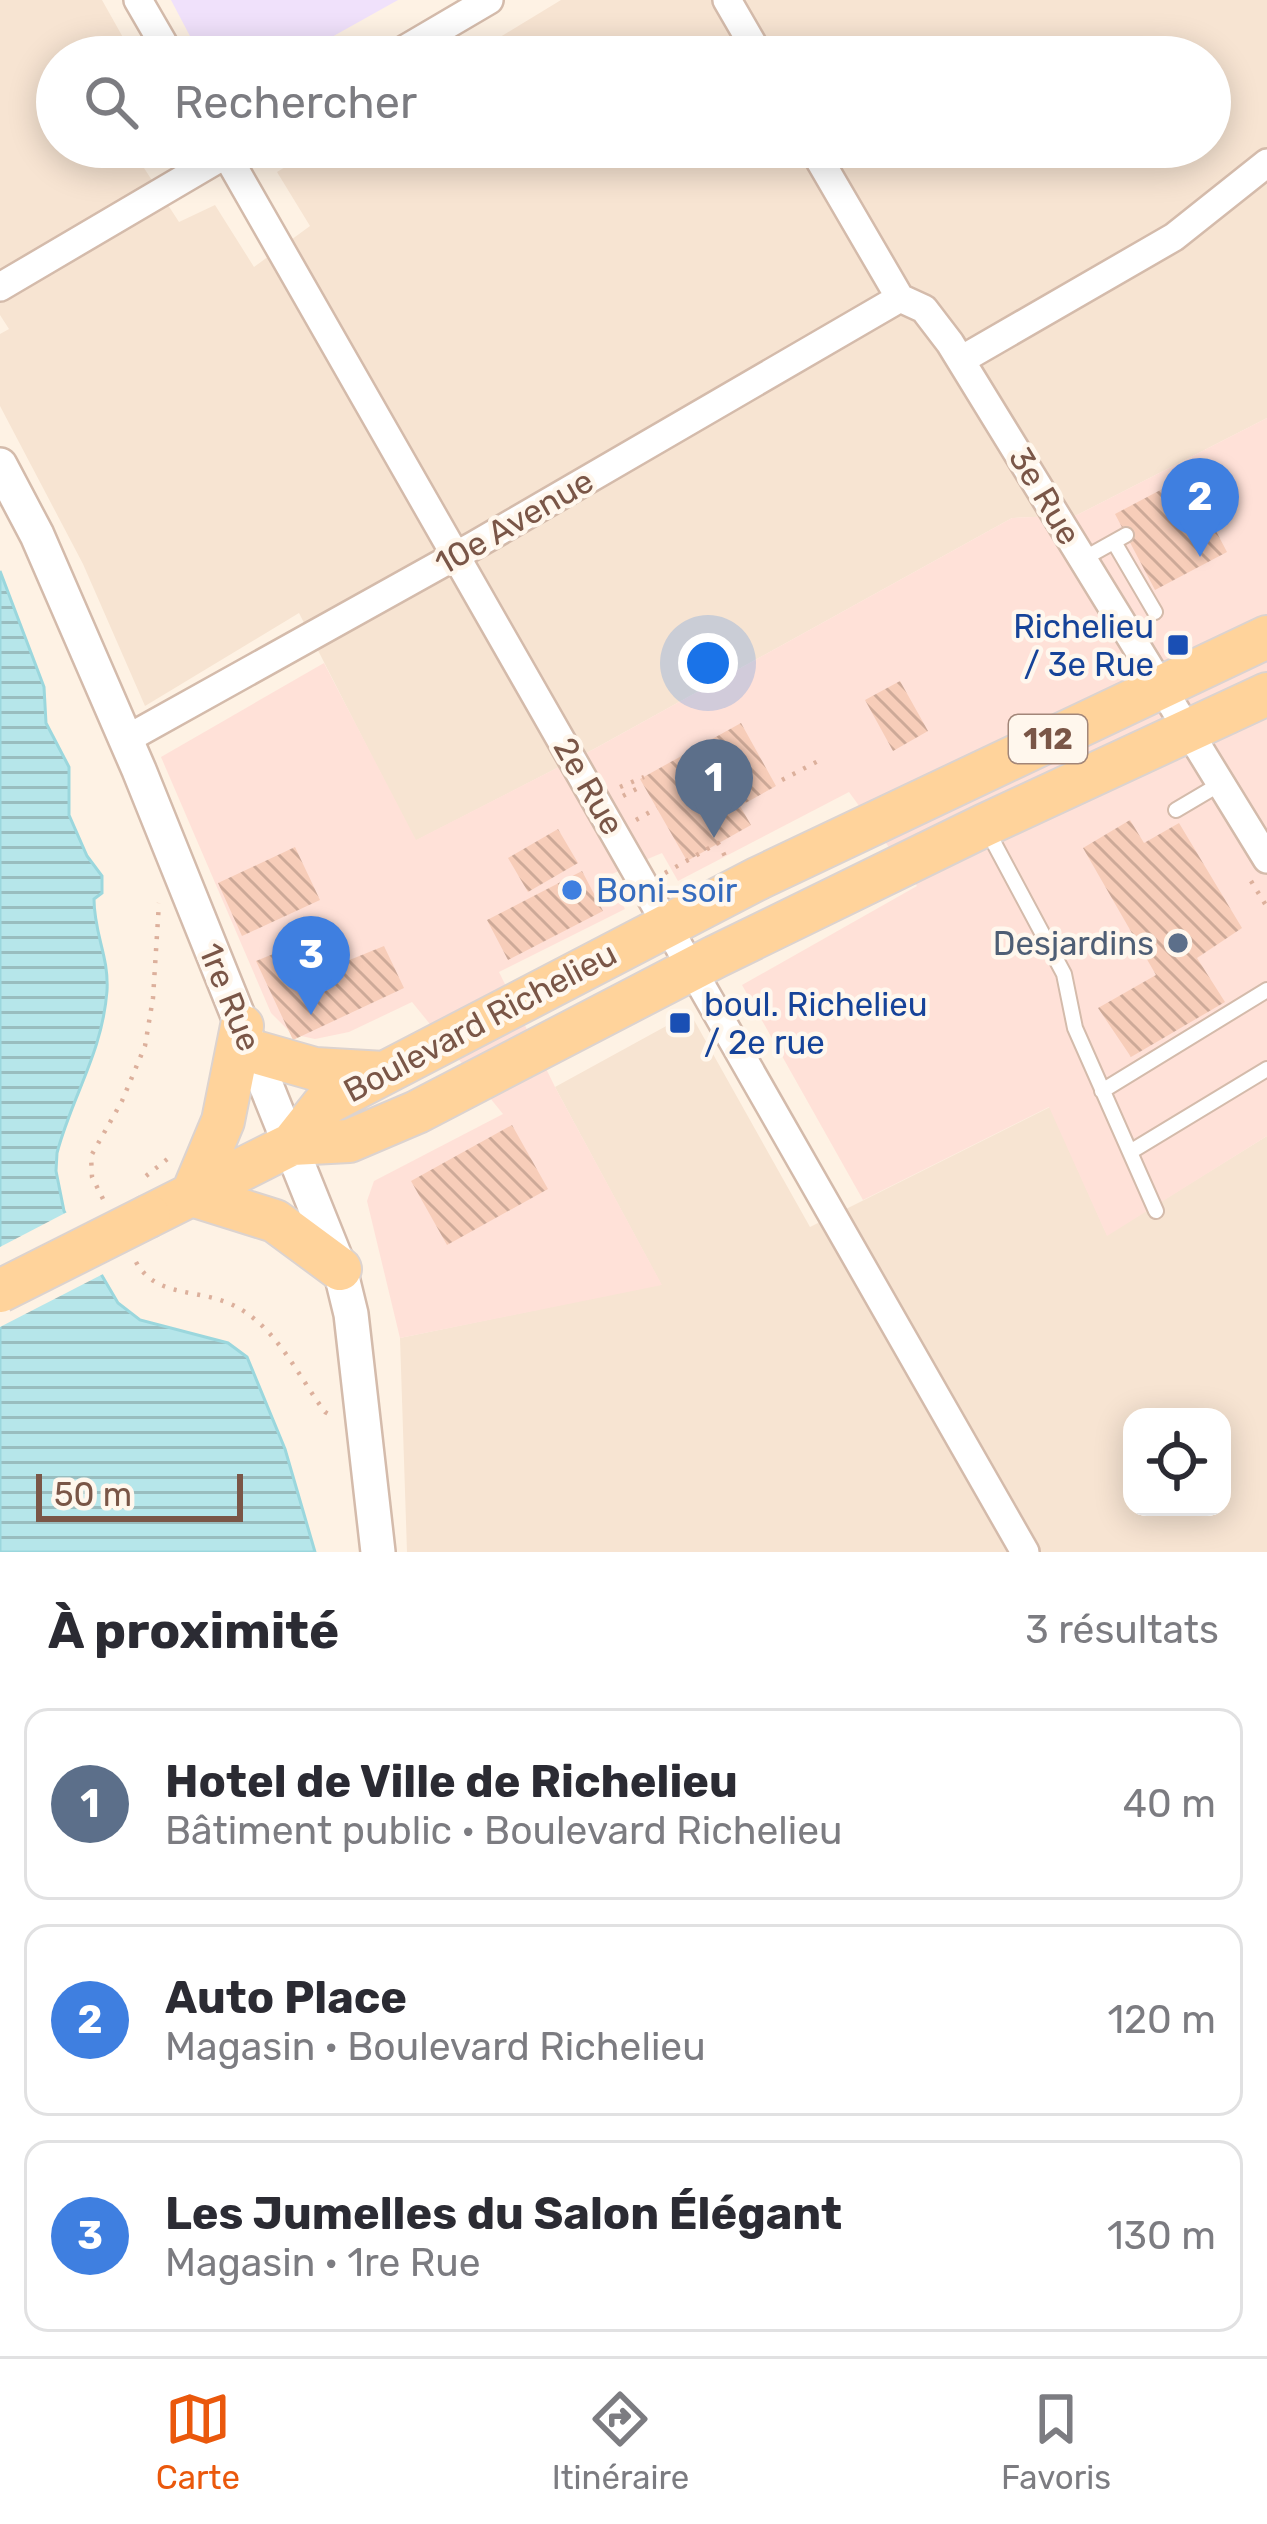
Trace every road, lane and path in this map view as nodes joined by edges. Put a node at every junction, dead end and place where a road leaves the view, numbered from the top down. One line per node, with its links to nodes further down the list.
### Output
1 (138, 0): 4 (street)
2 (489, 0): 5 (street)
3 (728, 0): 6 (street)
4 (158, 36)
5 (428, 36)
6 (748, 36)
7 (1267, 163): 13 (street)
8 (196, 168): 11 (street)
9 (239, 168): 15 (street, 2e Rue)
10 (824, 168): 12 (street, 3e Rue)
11 (0, 286)
12 (900, 298): 13 (street, 3e Rue); 15 (street, 10e Avenue)
13 (961, 360): 16 (street, 3e Rue)
14 (0, 465): 22 (street, 1re Rue)
15 (457, 555): 22 (street, 10e Avenue); 37 (street, 2e Rue)
16 (1083, 559): 17 (lane); 19 (street, 3e Rue)
17 (1155, 612)
18 (1267, 637): 19 (main road, Boulevard Richelieu / 112)
19 (1160, 685): 21 (street, 3e Rue); 37 (main road, Boulevard Richelieu / 112)
20 (1267, 694): 21 (main road, Boulevard Richelieu / 112)
21 (1186, 730): 25 (street, 3e Rue); 31 (main road, Boulevard Richelieu / 112)
22 (125, 740): 40 (street, 1re Rue)
23 (822, 759): 24 (path)
24 (782, 781)
25 (1220, 784): 29 (lane); 33 (street, 3e Rue)
26 (618, 789): 27 (path)
27 (622, 796)
28 (657, 808): 30 (path)
29 (1176, 810)
30 (635, 820)
31 (985, 825): 38 (main road, Boulevard Richelieu / 112); 43 (lane)
32 (723, 852): 34 (path)
33 (1267, 859)
34 (665, 873)
35 (162, 892): 36 (path, 1re Rue)
36 (169, 913)
37 (668, 923): 38 (street, 2e Rue); 42 (main road, Boulevard Richelieu / 112)
38 (694, 968): 44 (main road, Boulevard Richelieu / 112); 51 (street, 2e Rue)
39 (1267, 990): 43 (lane)
40 (247, 1038): 42 (main road); 44 (street, 1re Rue); 46 (main road)
41 (1267, 1069): 45 (lane)
42 (385, 1073): 44 (main road, Boulevard Richelieu / 112)
43 (1102, 1090): 45 (lane)
44 (292, 1144): 46 (main road, Boulevard Richelieu / 112); 48 (street, 1re Rue)
45 (1130, 1152): 47 (lane)
46 (192, 1195): 48 (main road); 49 (main road, Boulevard Richelieu / 112, bridge)
47 (1156, 1211)
48 (340, 1269): 50 (street, 1re Rue)
49 (0, 1291)
50 (378, 1552)
51 (1025, 1552)

